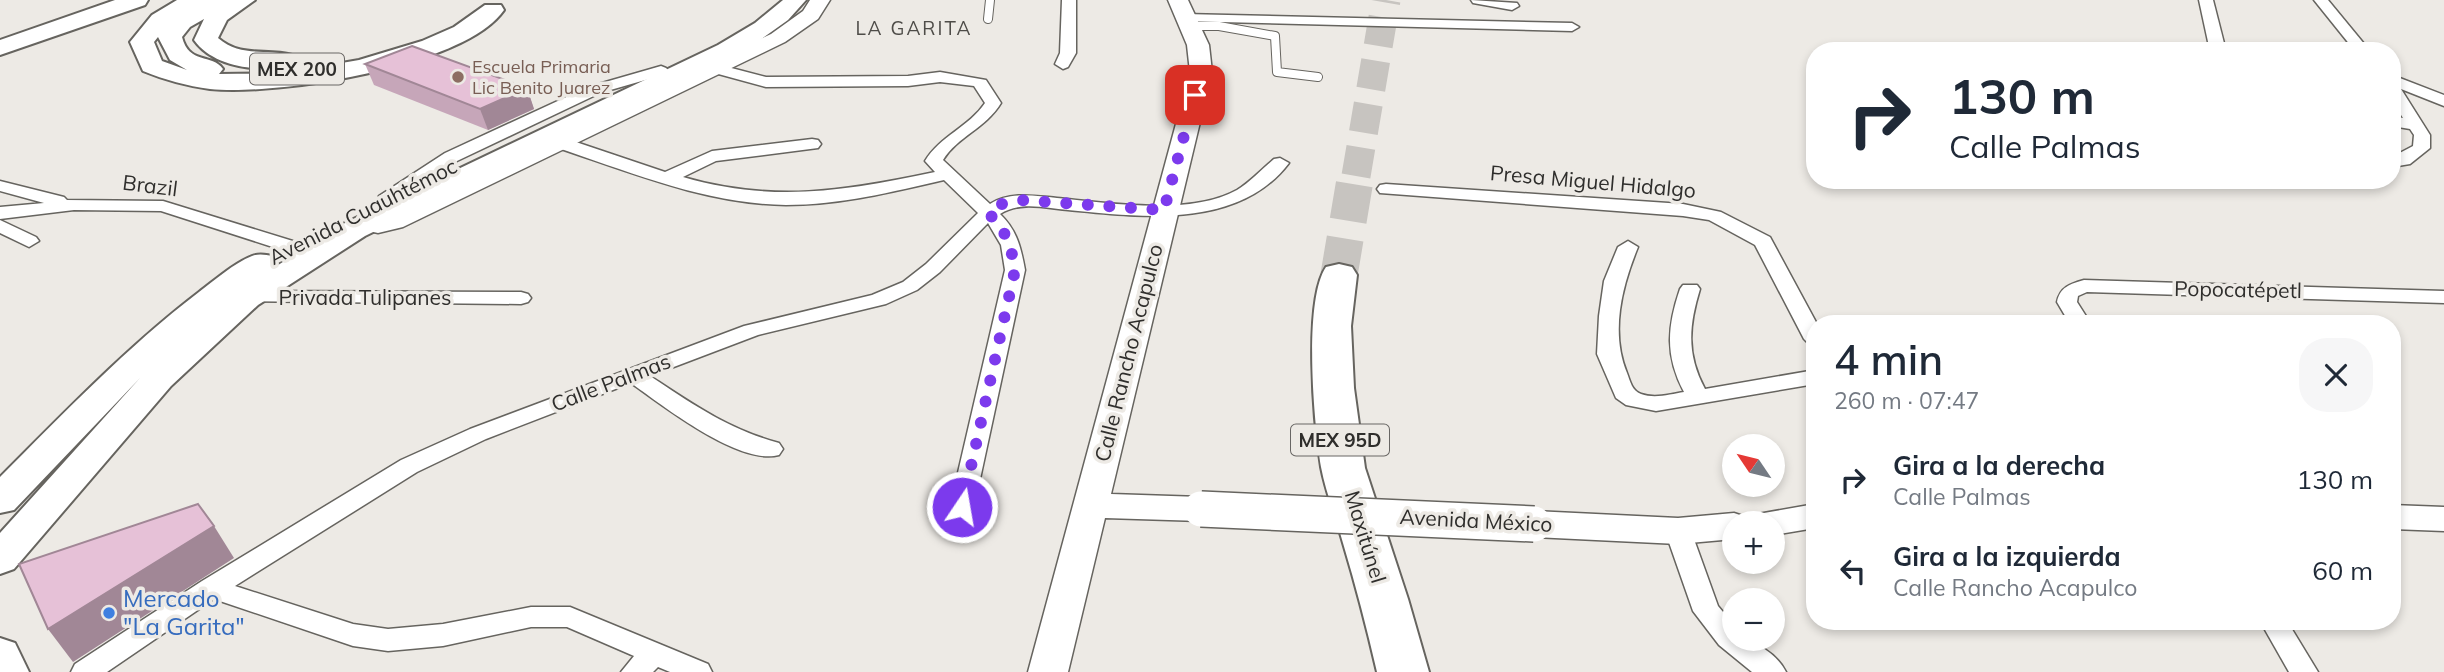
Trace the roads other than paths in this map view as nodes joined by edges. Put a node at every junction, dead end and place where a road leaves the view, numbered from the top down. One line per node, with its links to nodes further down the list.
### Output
1 (111, 0): 20 (main road)
2 (137, 0): 23 (main road)
3 (220, 0): 15 (main road, MEX 200)
4 (244, 0): 15 (main road, MEX 200)
5 (516, 0): 15 (main road)
6 (776, 0): 47 (main road, Avenida Cuauhtémoc)
7 (795, 0): 45 (main road, Avenida Cuauhtémoc)
8 (820, 0): 25 (main road, Avenida Cuauhtémoc)
9 (990, 0): 18 (lane)
10 (1069, 0): 24 (street)
11 (1478, 0): 16 (street)
12 (2206, 0): 21 (street)
13 (2321, 0): 22 (street)
14 (181, 2): 15 (main road)
15 (493, 5)
16 (1512, 6)
17 (1184, 15): 19 (street); 26 (lane); 41 (main road, Calle Rancho Acapulco)
18 (988, 19)
19 (1572, 27)
20 (0, 38)
21 (2216, 42)
22 (2356, 42)
23 (0, 48)
24 (1062, 64)
25 (716, 69): 32 (main road, Avenida Cuauhtémoc); 36 (street)
26 (1318, 77)
27 (2401, 84): 29 (street)
28 (2401, 101): 31 (street)
29 (2444, 101)
30 (2401, 122): 31 (street)
31 (2417, 125): 34 (street)
32 (561, 143): 37 (street); 45 (main road, Avenida Cuauhtémoc)
33 (811, 144): 37 (street)
34 (2401, 160)
35 (1280, 163): 41 (street, Calle Palmas)
36 (947, 174): 37 (street); 43 (street)
37 (666, 179)
38 (0, 186): 40 (street)
39 (1386, 189): 56 (street, Presa Miguel Hidalgo)
40 (74, 205): 42 (street, Brazil); 47 (street, Brazil)
41 (1164, 210): 43 (street, Calle Palmas); 62 (main road, Calle Rancho Acapulco)
42 (0, 213)
43 (988, 213): 57 (street, Calle Palmas); 63 (street)
44 (0, 226): 46 (street)
45 (354, 230): 52 (main road, Avenida Cuauhtémoc)
46 (29, 241)
47 (289, 246): 51 (main road, Avenida Cuauhtémoc)
48 (1628, 247): 59 (street)
49 (1339, 275): 72 (highway, Maxitúnel / MEX 95D)
50 (1690, 289): 59 (street)
51 (209, 297): 52 (street, Privada Tulipanes); 61 (main road, Avenida Cuauhtémoc)
52 (247, 298): 53 (street, Privada Tulipanes); 70 (main road, Avenida Cuauhtémoc)
53 (522, 298)
54 (2444, 298): 55 (street, Popocatépetl)
55 (2075, 315)
56 (1806, 322)
57 (634, 375): 60 (street); 71 (street, Calle Palmas)
58 (1806, 379): 59 (street)
59 (1698, 397)
60 (771, 449)
61 (0, 500)
62 (1092, 505): 69 (main road, Avenida México, bridge); 79 (main road, Calle Rancho Acapulco)
63 (962, 507)
64 (1806, 517): 67 (main road)
65 (2401, 517): 66 (main road)
66 (2444, 519)
67 (1785, 521)
68 (1722, 527): 69 (main road, Avenida México)
69 (1678, 531): 82 (street)
70 (0, 559)
71 (211, 588): 75 (street); 77 (street, Calle Palmas)
72 (1384, 599): 80 (highway, Maxitúnel / MEX 95D); 81 (highway, MEX 95D)
73 (2278, 630): 83 (street)
74 (0, 655): 76 (main road)
75 (644, 663): 78 (street)
76 (7, 672)
77 (85, 672)
78 (698, 672)
79 (1048, 672)
80 (1403, 672)
81 (1412, 672)
82 (1772, 672)
83 (2304, 672)

